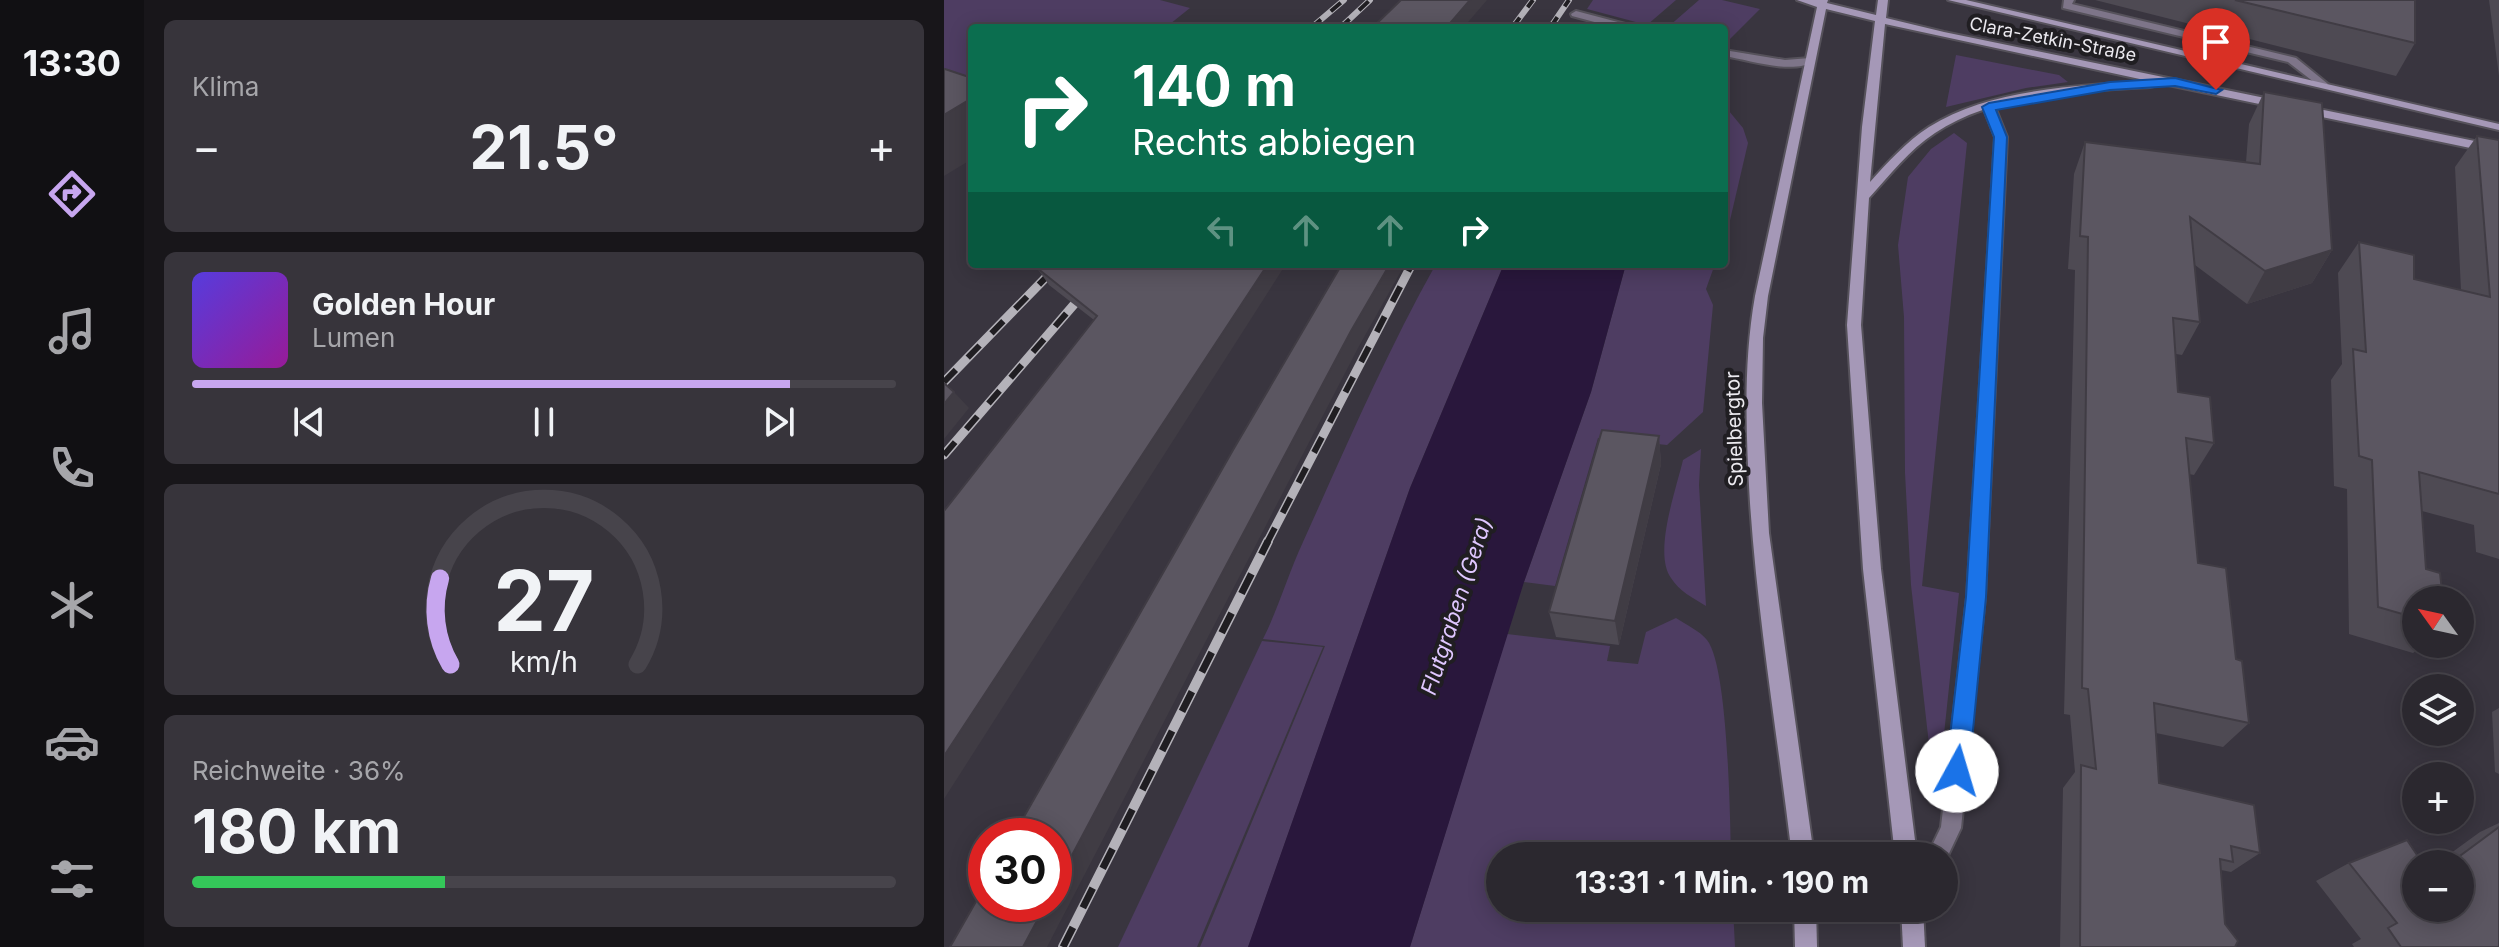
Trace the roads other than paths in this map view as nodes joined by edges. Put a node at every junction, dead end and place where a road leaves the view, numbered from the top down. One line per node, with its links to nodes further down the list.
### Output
1 (1802, 0): 4 (main road, Clara-Zetkin-Straße)
2 (1883, 0): 7 (main road)
3 (1953, 0): 12 (main road, Clara-Zetkin-Straße)
4 (1823, 3): 7 (main road, Clara-Zetkin-Straße); 10 (main road, Spielbergtor)
5 (2068, 3): 12 (street)
6 (1576, 14): 8 (street)
7 (1882, 20): 11 (main road, Clara-Zetkin-Straße); 16 (main road)
8 (1614, 24)
9 (1728, 54): 10 (street)
10 (1810, 61): 17 (main road, Spielbergtor)
11 (2175, 82): 13 (main road); 15 (main road, Clara-Zetkin-Straße)
12 (2323, 84): 14 (main road, Clara-Zetkin-Straße)
13 (1989, 107): 16 (main road); 19 (street)
14 (2499, 127)
15 (2499, 150)
16 (1862, 198): 18 (main road)
17 (1801, 842)
18 (1904, 842)
19 (1944, 842)
20 (1805, 922): 22 (main road)
21 (1913, 922): 23 (main road)
22 (1806, 947)
23 (1914, 947)

